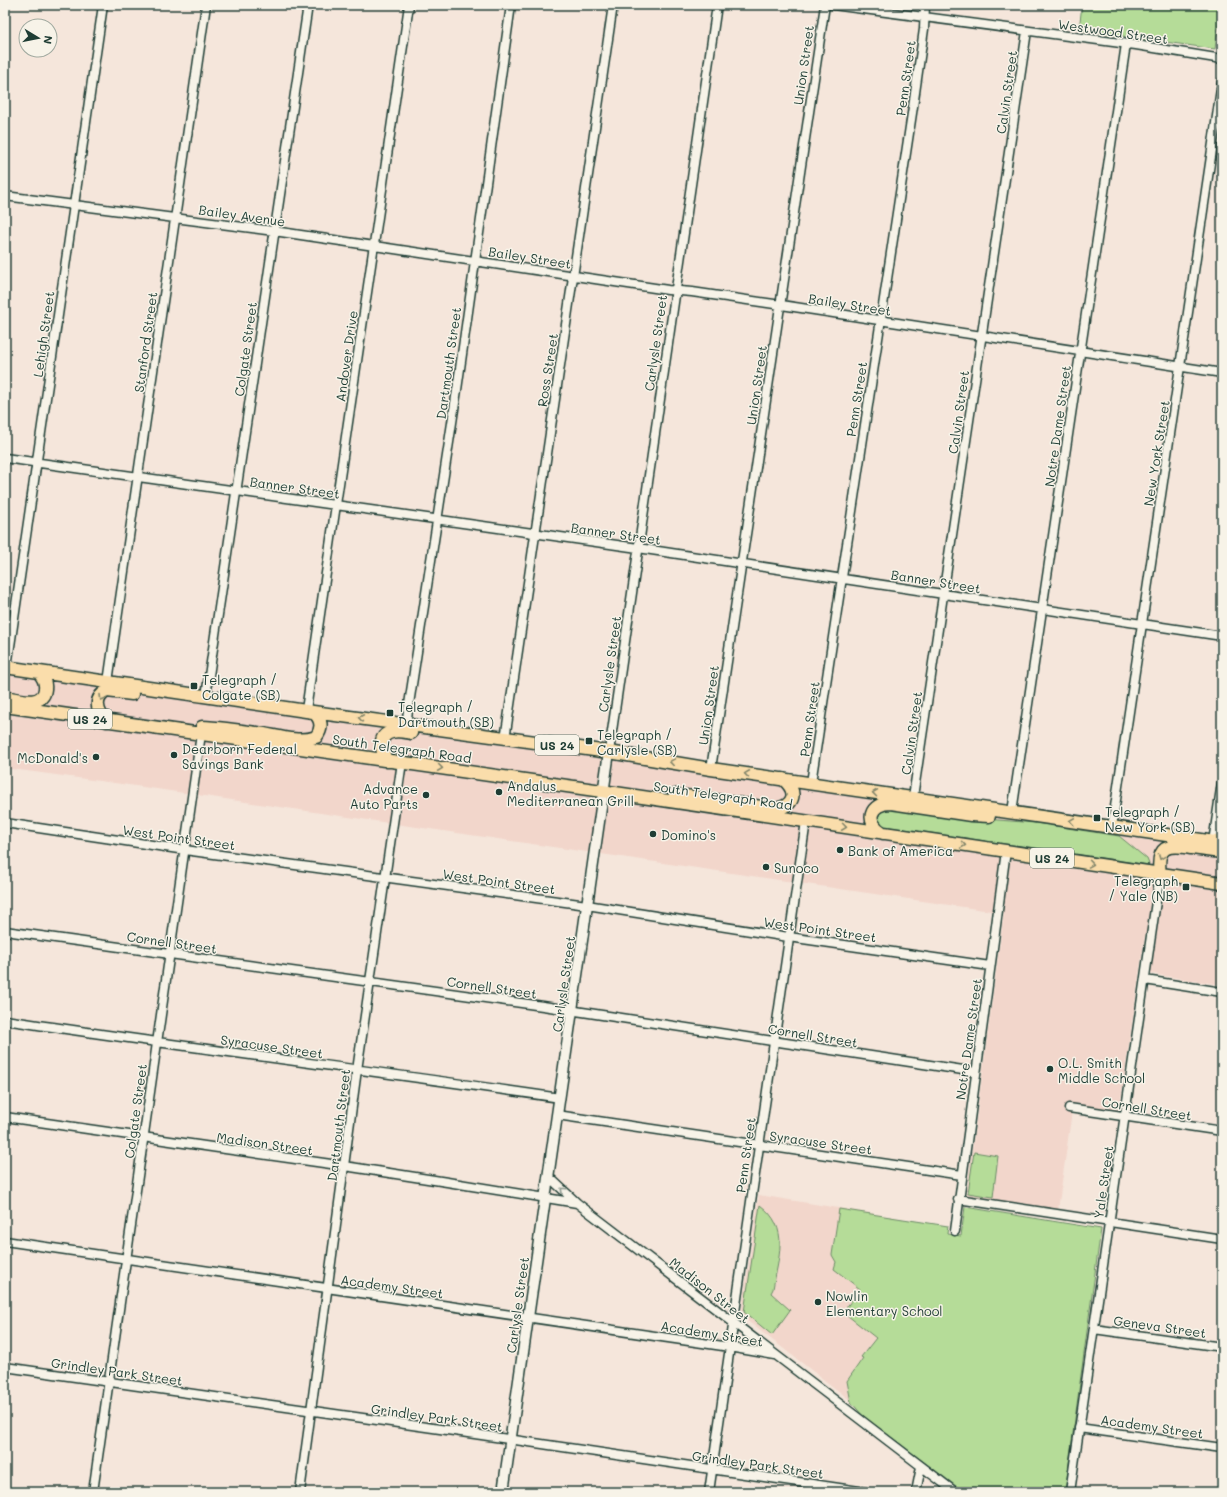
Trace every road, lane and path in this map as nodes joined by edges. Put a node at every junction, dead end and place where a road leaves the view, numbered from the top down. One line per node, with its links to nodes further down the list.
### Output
1 (103, 5): 17 (street, Lehigh Street)
2 (206, 5): 18 (street, Stanford Street)
3 (308, 5): 19 (street, Colgate Street)
4 (409, 5): 20 (street, Andover Drive)
5 (511, 5): 21 (street, Dartmouth Street)
6 (613, 5): 22 (street, Ross Street)
7 (716, 5): 23 (street, Carlysle Street)
8 (825, 5): 24 (street, Union Street)
9 (834, 5): 11 (street, Westwood Street)
10 (925, 5): 11 (street, Penn Street)
11 (925, 17): 12 (street, Westwood Street); 25 (street, Penn Street)
12 (1028, 31): 13 (street, Westwood Street); 26 (street, Calvin Street)
13 (1126, 44): 14 (street, Westwood Street); 27 (street, Notre Dame Street)
14 (1222, 59)
15 (1222, 82): 28 (street, New York Street)
16 (5, 196): 17 (street, Bailey Avenue)
17 (73, 204): 18 (street, Bailey Avenue); 31 (street, Lehigh Street)
18 (175, 218): 19 (street, Bailey Avenue); 32 (street, Stanford Street)
19 (274, 231): 20 (street, Bailey Avenue); 33 (street, Colgate Street)
20 (374, 247): 21 (street, Bailey Avenue); 34 (street, Andover Drive)
21 (475, 261): 22 (street, Bailey Street); 35 (street, Dartmouth Street)
22 (573, 276): 23 (street, Bailey Street); 36 (street, Ross Street)
23 (676, 290): 24 (street, Bailey Street); 37 (street, Carlysle Street)
24 (780, 305): 25 (street, Bailey Street); 38 (street, Union Street)
25 (881, 320): 26 (street, Bailey Street); 39 (street, Penn Street)
26 (981, 336): 27 (street, Bailey Street); 40 (street, Calvin Street)
27 (1080, 351): 28 (street, Bailey Street); 41 (street, Notre Dame Street)
28 (1181, 367): 29 (street, Bailey Street); 42 (street, New York Street)
29 (1222, 373)
30 (5, 458): 31 (street, Banner Street)
31 (37, 463): 32 (street, Banner Street); 44 (street, Lehigh Street)
32 (138, 477): 33 (street, Banner Street); 46 (street, Stanford Street)
33 (236, 490): 34 (street, Banner Street); 47 (street, Colgate Street)
34 (337, 505): 35 (street, Banner Street); 51 (street, Andover Drive)
35 (437, 519): 36 (street, Banner Street); 53 (street, Dartmouth Street)
36 (534, 533): 37 (street, Banner Street); 56 (street, Ross Street)
37 (638, 548): 38 (street, Banner Street); 58 (street, Carlysle Street)
38 (741, 563): 39 (street, Banner Street); 61 (street, Union Street)
39 (842, 579): 40 (street, Banner Street); 64 (street, Penn Street)
40 (943, 594): 41 (street, Banner Street); 66 (street, Calvin Street)
41 (1042, 609): 42 (street, Banner Street); 68 (street, Notre Dame Street)
42 (1142, 624): 43 (street, Banner Street); 72 (street, New York Street)
43 (1222, 636)
44 (6, 667): 45 (main road, South Telegraph Road / US 24)
45 (38, 672): 46 (main road, South Telegraph Road / US 24); 48 (main road)
46 (108, 682): 47 (main road, South Telegraph Road / US 24)
47 (206, 696): 49 (main road, South Telegraph Road / US 24)
48 (5, 698)
49 (248, 702): 51 (main road, South Telegraph Road / US 24); 52 (main road, one-way to 52)
50 (5, 706): 52 (main road, South Telegraph Road / US 24)
51 (309, 711): 53 (main road, South Telegraph Road / US 24, one-way to 51); 54 (main road)
52 (106, 721): 54 (main road, South Telegraph Road / US 24)
53 (406, 724): 56 (main road, South Telegraph Road / US 24)
54 (167, 729): 55 (main road, South Telegraph Road / US 24)
55 (201, 734): 59 (main road, South Telegraph Road / US 24); 75 (street, Colgate Street)
56 (505, 738): 57 (main road, South Telegraph Road / US 24)
57 (518, 740): 58 (main road, South Telegraph Road / US 24); 59 (main road)
58 (609, 752): 61 (main road, South Telegraph Road / US 24, one-way to 58); 65 (street, Carlysle Street)
59 (387, 760): 60 (main road, South Telegraph Road / US 24)
60 (402, 762): 65 (main road, South Telegraph Road / US 24, one-way to 65); 79 (street, Dartmouth Street)
61 (711, 769): 62 (main road, South Telegraph Road / US 24, one-way to 61)
62 (784, 779): 64 (main road, South Telegraph Road / US 24); 67 (main road)
63 (1222, 782): 74 (street)
64 (812, 784): 66 (main road, South Telegraph Road / US 24, one-way to 64)
65 (604, 791): 67 (main road, South Telegraph Road / US 24); 81 (street, Carlysle Street)
66 (913, 797): 68 (main road, South Telegraph Road / US 24)
67 (652, 799): 70 (main road, South Telegraph Road / US 24)
68 (1012, 812): 69 (main road, South Telegraph Road / US 24)
69 (1027, 814): 72 (main road, South Telegraph Road / US 24, one-way to 69); 73 (main road)
70 (806, 821): 73 (main road, South Telegraph Road / US 24, one-way to 73); 83 (street, Penn Street)
71 (5, 823): 75 (street, West Point Street)
72 (1112, 827): 74 (main road, South Telegraph Road / US 24)
73 (883, 833): 76 (main road, South Telegraph Road / US 24, one-way to 76)
74 (1218, 843)
75 (184, 850): 79 (street, West Point Street); 84 (street, Colgate Street)
76 (1006, 851): 78 (main road, South Telegraph Road / US 24, one-way to 78); 85 (street, Notre Dame Street)
77 (1222, 852): 78 (main road, one-way to 78)
78 (1160, 874): 80 (main road, South Telegraph Road / US 24); 86 (street, Yale Street)
79 (386, 878): 81 (street, West Point Street); 87 (street, Dartmouth Street)
80 (1222, 883)
81 (587, 905): 83 (street, West Point Street); 89 (street, Carlysle Street)
82 (5, 931): 84 (street, Cornell Street)
83 (788, 937): 85 (street, West Point Street); 91 (street, Penn Street)
84 (169, 953): 87 (street, Cornell Street); 92 (street, Colgate Street)
85 (990, 966): 94 (street, Notre Dame Street)
86 (1145, 980): 88 (street); 99 (street, Yale Street)
87 (370, 982): 89 (street, Cornell Street); 93 (street, Dartmouth Street)
88 (1222, 992)
89 (572, 1010): 91 (street, Cornell Street); 95 (street, Carlysle Street)
90 (5, 1020): 92 (street, Syracuse Street)
91 (774, 1042): 94 (street, Cornell Street); 102 (street, Penn Street)
92 (157, 1043): 93 (street, Syracuse Street); 101 (street, Colgate Street)
93 (357, 1069): 95 (street, Syracuse Street); 103 (street, Dartmouth Street)
94 (976, 1072): 104 (street, Notre Dame Street)
95 (560, 1098): 97 (street, Carlysle Street)
96 (1069, 1108): 99 (street, Cornell Street)
97 (557, 1115): 102 (street, Syracuse Street); 105 (street, Carlysle Street)
98 (5, 1117): 101 (street, Madison Street)
99 (1125, 1117): 100 (street, Cornell Street); 109 (street, Yale Street)
100 (1222, 1132)
101 (144, 1138): 103 (street, Madison Street); 113 (street, Colgate Street)
102 (759, 1145): 104 (street, Syracuse Street); 116 (street, Penn Street)
103 (345, 1166): 106 (street, Madison Street); 114 (street, Dartmouth Street)
104 (962, 1175): 107 (street, Notre Dame Street)
105 (548, 1176): 106 (street, Carlysle Street); 108 (street, Madison Street, one-way to 105)
106 (545, 1197): 108 (street, Madison Street); 115 (street, Carlysle Street)
107 (958, 1199): 109 (street); 110 (street, Notre Dame Street)
108 (577, 1203): 116 (street, Madison Street)
109 (1110, 1222): 111 (street); 117 (street, Yale Street)
110 (955, 1231)
111 (1222, 1239)
112 (5, 1241): 113 (street, Academy Street)
113 (126, 1259): 114 (street, Academy Street); 122 (street, Colgate Street)
114 (328, 1288): 115 (street, Academy Street); 123 (street, Dartmouth Street)
115 (528, 1318): 118 (street, Academy Street); 125 (street, Carlysle Street)
116 (734, 1322): 118 (street, Penn Street); 120 (street, Madison Street)
117 (1094, 1329): 119 (street, Geneva Street); 124 (street, Yale Street)
118 (730, 1347): 120 (street, Academy Street); 128 (street, Penn Street)
119 (1222, 1347)
120 (774, 1355): 127 (street, Madison Street)
121 (5, 1367): 122 (street, Grindley Park Street)
122 (110, 1383): 123 (street, Grindley Park Street); 129 (street, Colgate Street)
123 (312, 1411): 125 (street, Grindley Park Street); 130 (street, Dartmouth Street)
124 (1079, 1428): 126 (street, Academy Street); 136 (street, Yale Street)
125 (510, 1440): 128 (street, Grindley Park Street); 131 (street, Carlysle Street)
126 (1222, 1448)
127 (921, 1467): 134 (street); 135 (street, Madison Street)
128 (712, 1469): 132 (street, Penn Street); 133 (street, Grindley Park Street)
129 (93, 1492)
130 (300, 1492)
131 (503, 1492)
132 (709, 1492)
133 (866, 1492)
134 (916, 1492)
135 (955, 1492)
136 (1070, 1492)

